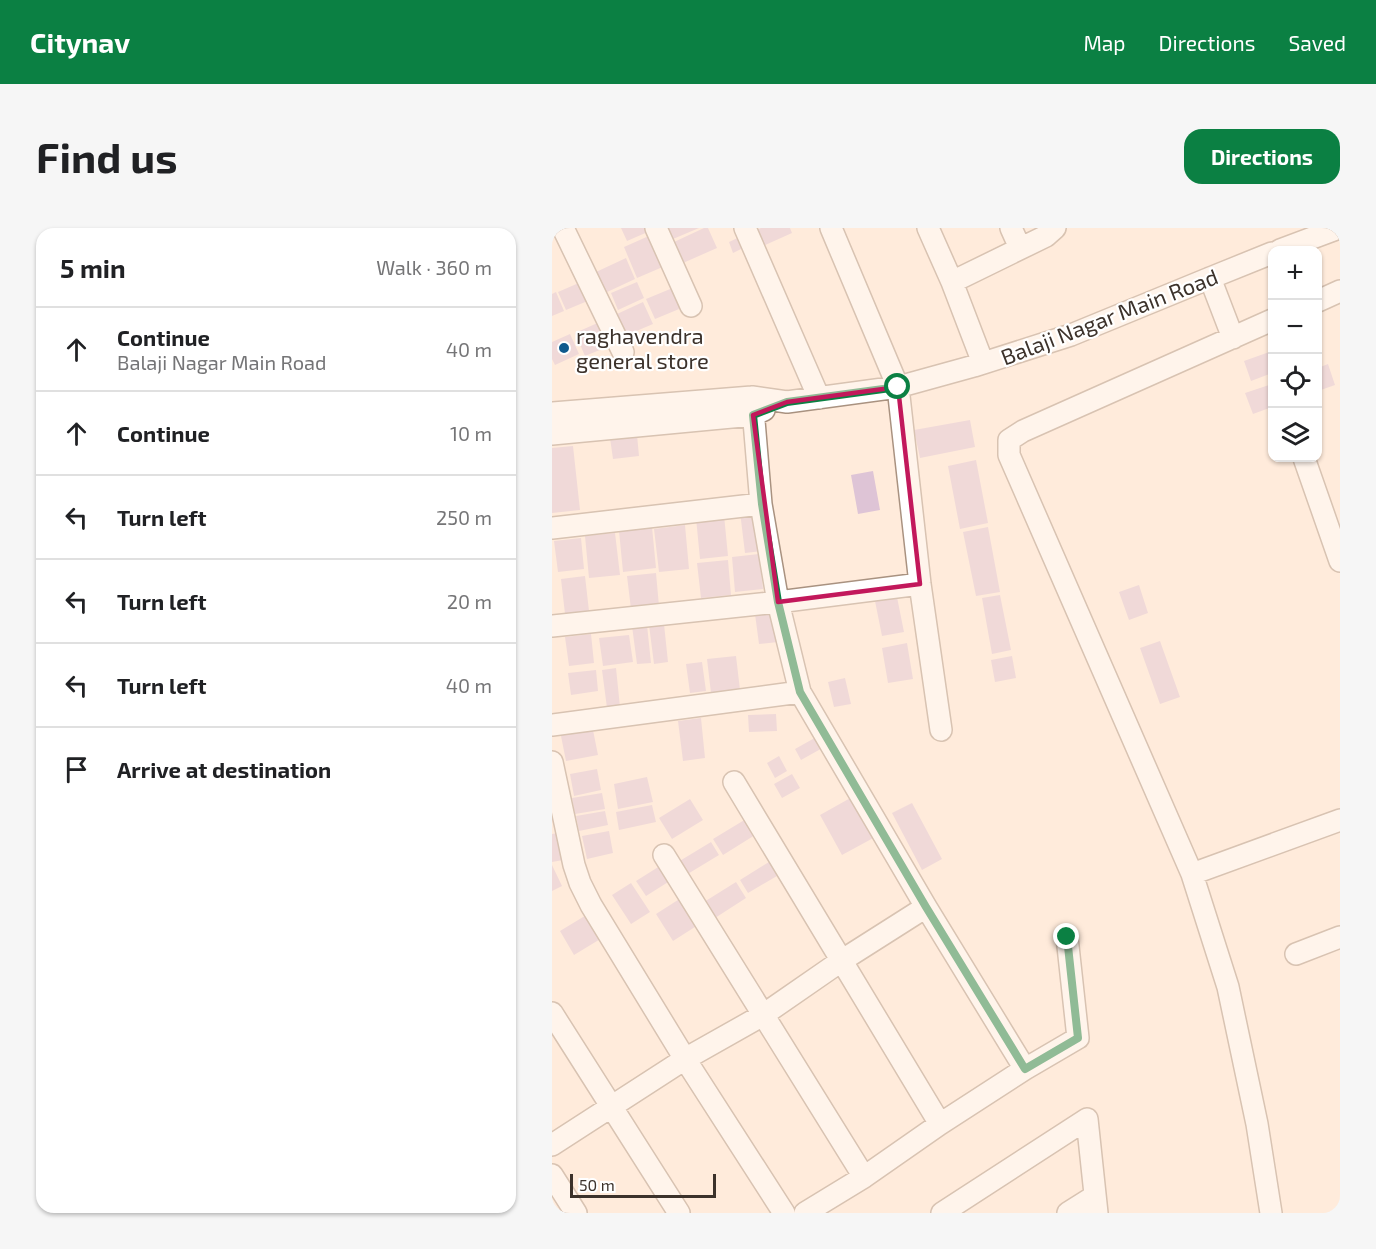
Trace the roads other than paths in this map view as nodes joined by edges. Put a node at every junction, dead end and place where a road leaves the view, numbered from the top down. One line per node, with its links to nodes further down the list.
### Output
1 (656, 228): 16 (street)
2 (745, 228): 22 (street)
3 (831, 228): 21 (street)
4 (928, 228): 13 (street)
5 (1011, 228): 10 (street)
6 (1055, 228): 10 (street)
7 (1339, 228): 9 (street)
8 (562, 230): 19 (street)
9 (1291, 246)
10 (1020, 249): 13 (street)
11 (1268, 255): 12 (street, Balaji Nagar Main Road)
12 (1210, 278): 18 (street); 20 (street, Balaji Nagar Main Road)
13 (952, 282): 20 (street)
14 (1340, 291): 15 (street)
15 (1319, 300)
16 (691, 306)
17 (1268, 322): 18 (street)
18 (1233, 338): 40 (street)
19 (623, 352)
20 (983, 363): 21 (street, Balaji Nagar Main Road)
21 (898, 387): 22 (street, Balaji Nagar Main Road); 30 (street)
22 (819, 398): 23 (street, Balaji Nagar Main Road)
23 (752, 406): 24 (street); 25 (street); 27 (street)
24 (552, 413)
25 (552, 434)
26 (1305, 462): 29 (street)
27 (762, 504): 28 (street); 31 (street)
28 (552, 528)
29 (1340, 561)
30 (920, 584): 31 (street); 35 (street)
31 (778, 602): 32 (street); 33 (street)
32 (552, 626)
33 (800, 692): 34 (street); 41 (street)
34 (552, 725)
35 (941, 730)
36 (552, 762): 48 (street)
37 (734, 782): 45 (street)
38 (1340, 820): 40 (street)
39 (664, 855): 47 (street)
40 (1192, 874): 62 (street)
41 (926, 907): 45 (street); 49 (street)
42 (1067, 937): 49 (street)
43 (1340, 937): 44 (street)
44 (1296, 954)
45 (841, 962): 47 (street); 51 (street)
46 (552, 1013): 50 (street)
47 (763, 1015): 48 (street); 54 (street)
48 (685, 1059): 50 (street); 58 (street)
49 (1025, 1069): 51 (street)
50 (611, 1108): 52 (street); 57 (street)
51 (940, 1124): 54 (street)
52 (552, 1145)
53 (552, 1174): 56 (street)
54 (864, 1177): 59 (street)
55 (1096, 1204): 60 (street); 61 (street)
56 (576, 1213)
57 (679, 1213)
58 (784, 1213)
59 (805, 1213)
60 (942, 1213)
61 (1068, 1213)
62 (1270, 1213)

